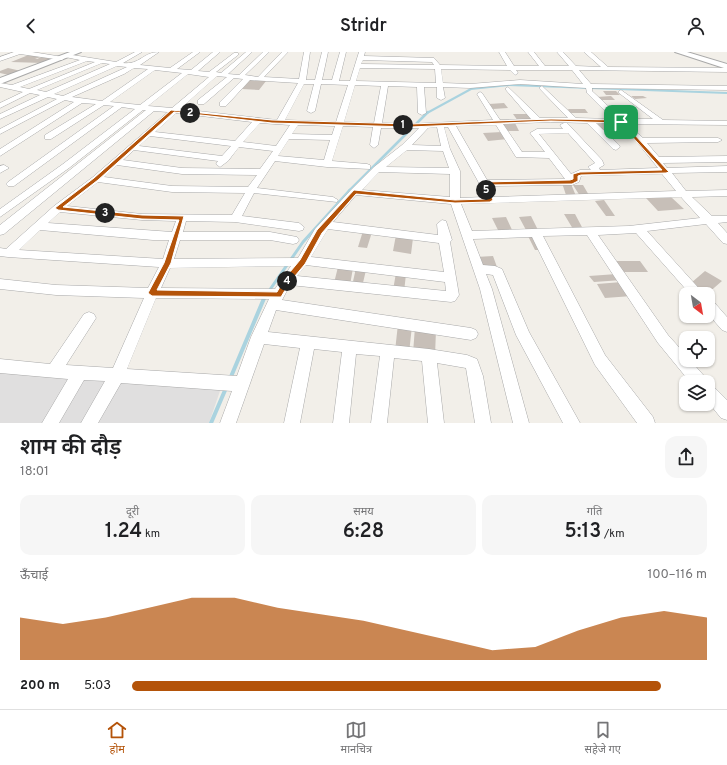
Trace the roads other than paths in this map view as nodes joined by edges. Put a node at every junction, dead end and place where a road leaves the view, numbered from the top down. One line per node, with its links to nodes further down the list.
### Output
1 (20, 52): 21 (street); 22 (street)
2 (77, 52): 21 (street)
3 (138, 52): 26 (street)
4 (156, 52): 27 (street)
5 (197, 52): 36 (street)
6 (218, 52): 37 (street)
7 (238, 52): 38 (street)
8 (249, 52): 38 (street)
9 (266, 52): 41 (street)
10 (285, 52): 43 (street)
11 (307, 52): 45 (street)
12 (325, 52): 46 (street)
13 (343, 52): 48 (street)
14 (430, 52): 24 (street)
15 (502, 52): 32 (street)
16 (531, 52): 33 (street)
17 (560, 52): 34 (street)
18 (587, 52): 35 (street)
19 (678, 52): 31 (street)
20 (362, 55): 24 (street); 28 (street)
21 (64, 57): 23 (street); 44 (street)
22 (0, 59)
23 (86, 59): 25 (street); 54 (street)
24 (434, 60): 30 (street)
25 (100, 62): 26 (street); 59 (street)
26 (117, 64): 27 (street); 62 (street)
27 (133, 66): 29 (street); 64 (street)
28 (359, 66): 30 (street); 49 (street)
29 (154, 68): 36 (street); 68 (street)
30 (438, 68): 40 (street); 52 (street)
31 (727, 68): 35 (street)
32 (513, 69): 33 (street); 40 (street); 47 (street)
33 (544, 69): 34 (street)
34 (575, 69): 35 (street); 56 (street)
35 (608, 69)
36 (171, 70): 37 (street)
37 (189, 72): 38 (street); 72 (street)
38 (215, 75): 39 (street); 74 (street)
39 (231, 77): 41 (street); 67 (street)
40 (479, 77): 47 (street); 52 (street)
41 (239, 78): 42 (street)
42 (248, 78): 43 (street); 69 (street)
43 (259, 80): 45 (street)
44 (0, 81)
45 (302, 82): 46 (street); 83 (street)
46 (318, 82): 48 (street); 75 (street)
47 (520, 82): 56 (street)
48 (336, 83): 49 (street)
49 (352, 83): 50 (street); 88 (street)
50 (385, 84): 51 (street); 89 (street)
51 (420, 85): 52 (street); 76 (street)
52 (439, 85): 65 (street)
53 (0, 86): 54 (street)
54 (13, 88): 59 (street); 61 (street)
55 (542, 88): 81 (street)
56 (589, 88): 57 (street); 86 (street)
57 (727, 88)
58 (508, 89): 80 (street)
59 (29, 91): 62 (street); 71 (street)
60 (621, 92): 87 (street)
61 (0, 94)
62 (46, 94): 64 (street); 77 (street)
63 (480, 94): 85 (street)
64 (64, 98): 66 (street); 95 (street)
65 (441, 98)
66 (81, 100): 68 (street); 109 (street)
67 (201, 102)
68 (102, 103): 70 (street); 98 (street)
69 (223, 104)
70 (120, 105): 72 (street); 127 (street)
71 (0, 106)
72 (142, 107): 73 (street); 136 (street)
73 (152, 109): 74 (street); 146 (street)
74 (173, 111): 78 (street); 96 (street)
75 (311, 111)
76 (422, 112)
77 (0, 118)
78 (258, 120): 83 (street); 102 (street)
79 (559, 120): 80 (street); 81 (street); 94 (street)
80 (538, 121): 85 (street)
81 (575, 121): 82 (street)
82 (589, 121): 86 (street); 106 (street)
83 (280, 122): 84 (street)
84 (296, 122): 88 (street); 97 (street)
85 (499, 122): 93 (street); 110 (street)
86 (621, 122): 87 (street); 101 (street)
87 (661, 122): 90 (street)
88 (341, 124): 89 (street); 99 (street)
89 (378, 124): 91 (street); 103 (street)
90 (727, 124)
91 (423, 125): 92 (street); 105 (street)
92 (440, 125): 93 (street); 108 (street)
93 (451, 125): 126 (street)
94 (569, 131): 110 (street); 123 (street)
95 (0, 132)
96 (147, 133): 102 (street); 104 (street)
97 (287, 136): 99 (street); 107 (street)
98 (48, 137)
99 (336, 138): 116 (street)
100 (718, 140): 101 (street)
101 (640, 141): 114 (street)
102 (238, 144): 107 (street); 112 (street)
103 (374, 145)
104 (131, 147): 112 (street); 115 (street)
105 (405, 147): 108 (street); 117 (street)
106 (616, 147)
107 (279, 149): 111 (street)
108 (446, 149): 119 (street)
109 (0, 153)
110 (552, 155): 125 (street)
111 (272, 158): 116 (street); 121 (street)
112 (225, 159): 120 (street)
113 (727, 159): 114 (street)
114 (657, 160): 122 (street)
115 (115, 162): 120 (street); 124 (street)
116 (327, 164): 117 (street)
117 (372, 168): 119 (street); 129 (street)
118 (727, 169): 122 (street)
119 (455, 171): 134 (street)
120 (213, 172): 121 (street)
121 (263, 172): 128 (street)
122 (666, 172): 123 (street); 131 (street)
123 (598, 173): 125 (street)
124 (96, 179): 128 (street); 135 (street)
125 (572, 182): 126 (street)
126 (484, 183): 133 (street)
127 (11, 184)
128 (251, 190): 132 (street); 138 (street)
129 (354, 192): 134 (street); 142 (street)
130 (727, 193): 131 (street)
131 (684, 195): 133 (street); 140 (street)
132 (333, 200)
133 (490, 200): 134 (street)
134 (455, 202): 149 (street)
135 (58, 208): 137 (street); 143 (street)
136 (0, 214)
137 (182, 218): 138 (street); 150 (street)
138 (235, 219): 144 (street)
139 (727, 219): 140 (street)
140 (709, 220): 145 (street); 153 (street)
141 (442, 224): 152 (street)
142 (325, 225): 152 (street); 155 (street)
143 (39, 226): 150 (street); 154 (street)
144 (299, 227)
145 (639, 229): 147 (street); 161 (street)
146 (0, 231)
147 (590, 232): 148 (street); 177 (street)
148 (536, 233): 149 (street); 191 (street)
149 (468, 235): 157 (street)
150 (175, 236): 151 (street); 156 (street)
151 (293, 240)
152 (446, 240): 158 (street)
153 (727, 240)
154 (4, 252): 156 (street)
155 (302, 261): 156 (street); 158 (street); 159 (street)
156 (167, 263): 162 (street)
157 (480, 270): 189 (street); 190 (street)
158 (451, 278): 159 (street)
159 (287, 280): 163 (street)
160 (0, 284): 162 (street)
161 (692, 287)
162 (152, 293): 163 (street); 176 (street)
163 (272, 297): 167 (street); 168 (street)
164 (715, 313): 166 (street)
165 (89, 318): 174 (street)
166 (727, 326)
167 (471, 334)
168 (258, 337): 169 (street); 178 (street)
169 (308, 342): 170 (street); 184 (street)
170 (350, 347): 171 (street); 185 (street)
171 (388, 351): 172 (street); 186 (street)
172 (429, 355): 187 (street); 188 (street)
173 (0, 366): 174 (street)
174 (54, 371): 175 (street)
175 (81, 372): 176 (street); 181 (street)
176 (117, 375): 178 (street); 182 (street)
177 (694, 375)
178 (233, 383): 183 (street)
179 (715, 399): 180 (street)
180 (727, 412)
181 (50, 423)
182 (89, 423)
183 (228, 423)
184 (292, 423)
185 (341, 423)
186 (379, 423)
187 (436, 423)
188 (483, 423)
189 (521, 423)
190 (572, 423)
191 (647, 423)

